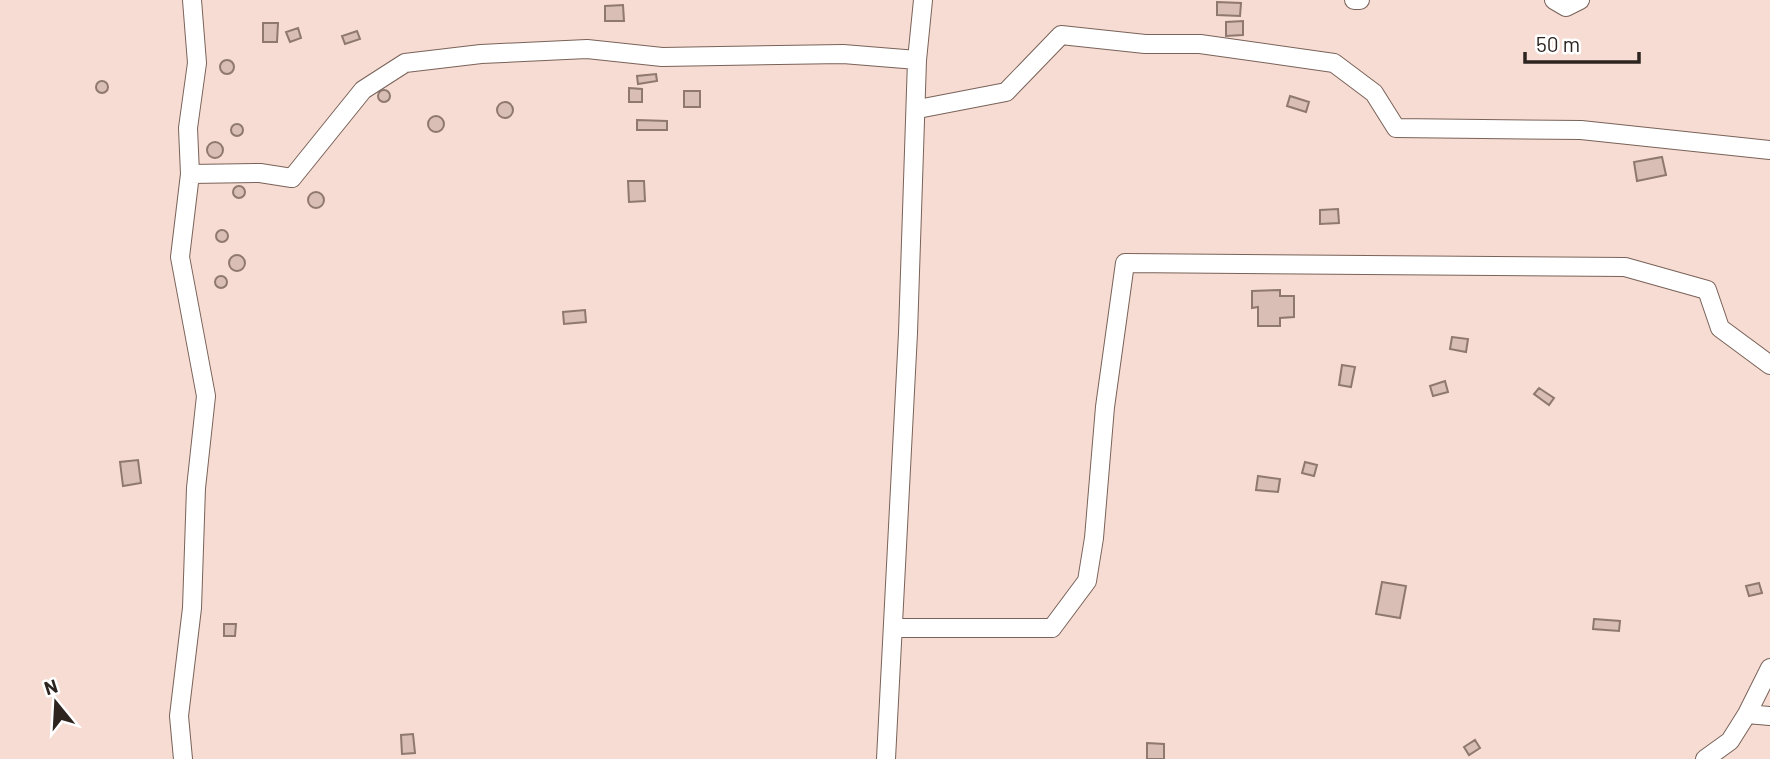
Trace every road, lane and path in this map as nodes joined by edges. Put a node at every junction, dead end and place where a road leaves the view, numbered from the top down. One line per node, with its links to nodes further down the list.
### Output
1 (192, 0): 10 (street)
2 (923, 0): 7 (street)
3 (1354, 0): 4 (street)
4 (1360, 0)
5 (1554, 0): 6 (street)
6 (1580, 0)
7 (918, 60): 8 (street); 10 (street)
8 (918, 109): 9 (street); 12 (street)
9 (1770, 150)
10 (190, 174): 16 (street)
11 (1770, 365): 12 (street)
12 (893, 628): 17 (street)
13 (1770, 668): 14 (street)
14 (1747, 714): 15 (street); 18 (street)
15 (1770, 716)
16 (183, 759)
17 (886, 759)
18 (1705, 759)

